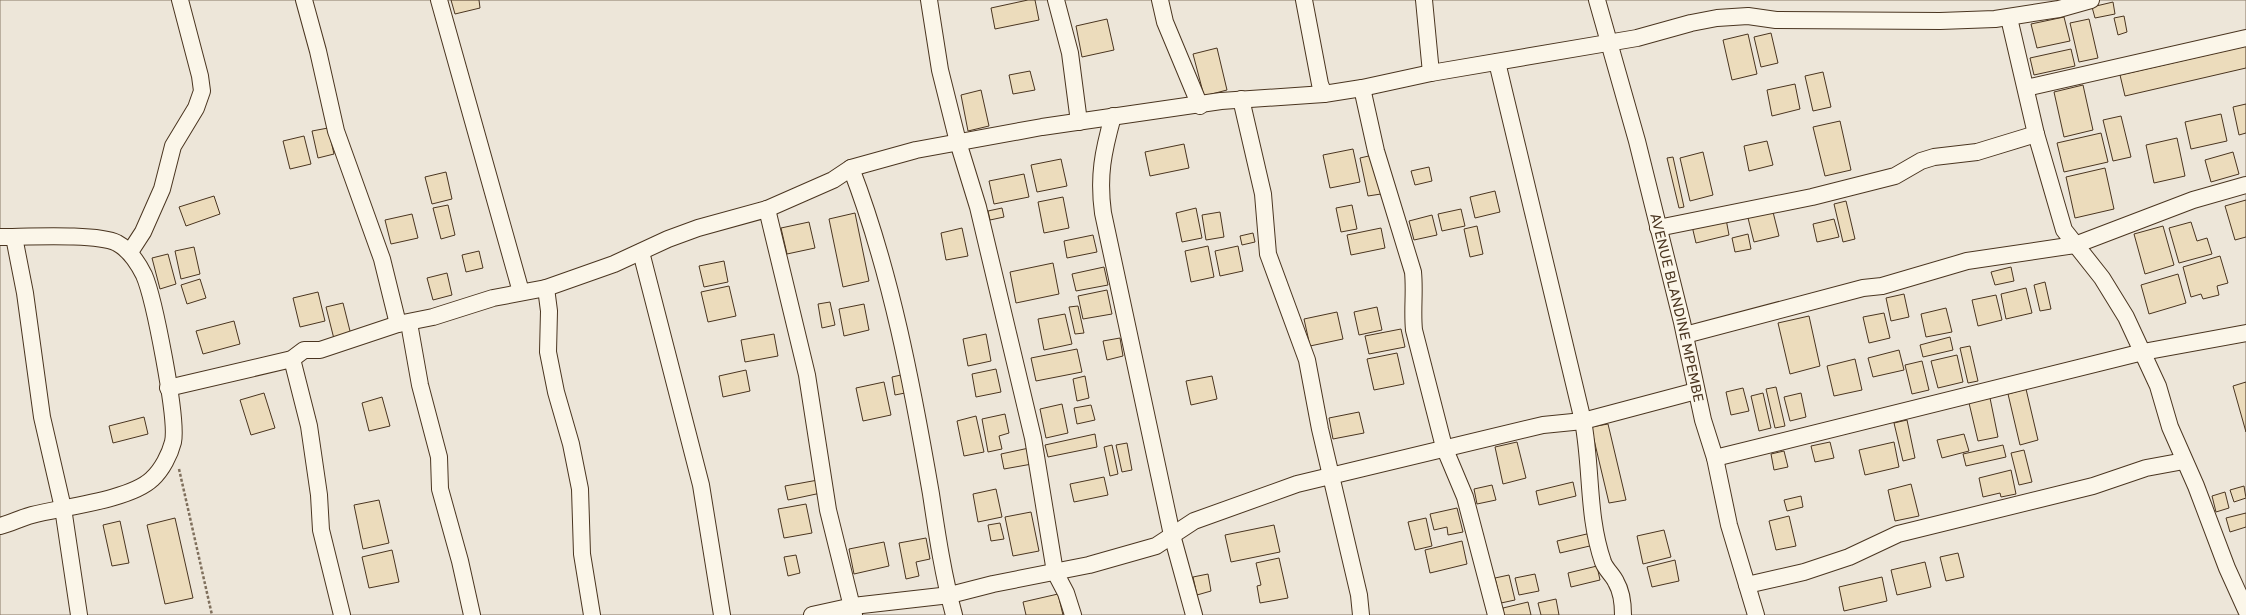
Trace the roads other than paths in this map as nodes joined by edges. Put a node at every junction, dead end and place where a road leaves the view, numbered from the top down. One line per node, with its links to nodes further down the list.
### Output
1 (180, 0): 31 (street)
2 (304, 0): 35 (street)
3 (439, 0): 34 (street)
4 (929, 0): 24 (street)
5 (1056, 0): 22 (street)
6 (1160, 0): 20 (street)
7 (1304, 0): 18 (street)
8 (1424, 0): 15 (street)
9 (1597, 0): 13 (street, AVENUE BLANDINE MPEMBE)
10 (2091, 0): 11 (street)
11 (2009, 18): 13 (street); 17 (street)
12 (2246, 38): 17 (street)
13 (1609, 43): 14 (street); 28 (street, AVENUE BLANDINE MPEMBE)
14 (1497, 62): 15 (street); 42 (street)
15 (1431, 73): 16 (street)
16 (1362, 88): 18 (street); 43 (street)
17 (2026, 88): 23 (street)
18 (1324, 94): 19 (street)
19 (1241, 99): 20 (street); 46 (street)
20 (1200, 106): 21 (street)
21 (1113, 116): 22 (street); 49 (street)
22 (1079, 122): 24 (street)
23 (2036, 134): 28 (street); 30 (street)
24 (958, 142): 25 (street); 50 (street)
25 (851, 168): 27 (street); 52 (street)
26 (2246, 185): 30 (street)
27 (767, 209): 32 (street); 53 (street)
28 (1658, 228): 37 (street, AVENUE BLANDINE MPEMBE)
29 (7, 237): 31 (street); 47 (street)
30 (2075, 245): 37 (street); 38 (street)
31 (130, 252): 40 (street)
32 (641, 252): 33 (street); 59 (street)
33 (546, 288): 34 (street); 58 (street)
34 (521, 292): 35 (street)
35 (404, 323): 39 (street); 57 (street)
36 (2246, 333): 38 (street)
37 (1685, 335): 41 (street, AVENUE BLANDINE MPEMBE)
38 (2143, 352): 44 (street); 45 (street)
39 (292, 359): 40 (street); 56 (street)
40 (168, 388): 47 (street)
41 (1696, 391): 42 (street); 44 (street, AVENUE BLANDINE MPEMBE)
42 (1583, 421): 43 (street); 66 (street)
43 (1444, 447): 46 (street); 65 (street)
44 (1715, 458): 51 (street, AVENUE BLANDINE MPEMBE)
45 (2184, 461): 51 (street); 54 (street)
46 (1331, 474): 49 (street); 64 (street)
47 (63, 508): 48 (street); 55 (street)
48 (0, 526)
49 (1172, 535): 50 (street); 63 (street)
50 (1055, 572): 52 (street); 62 (street)
51 (1747, 585): 67 (street, AVENUE BLANDINE MPEMBE)
52 (950, 595): 53 (street); 61 (street)
53 (854, 610): 60 (street)
54 (2246, 610)
55 (79, 615)
56 (342, 615)
57 (472, 615)
58 (592, 615)
59 (722, 615)
60 (812, 615)
61 (954, 615)
62 (1073, 615)
63 (1194, 615)
64 (1361, 615)
65 (1496, 615)
66 (1623, 615)
67 (1756, 615)

